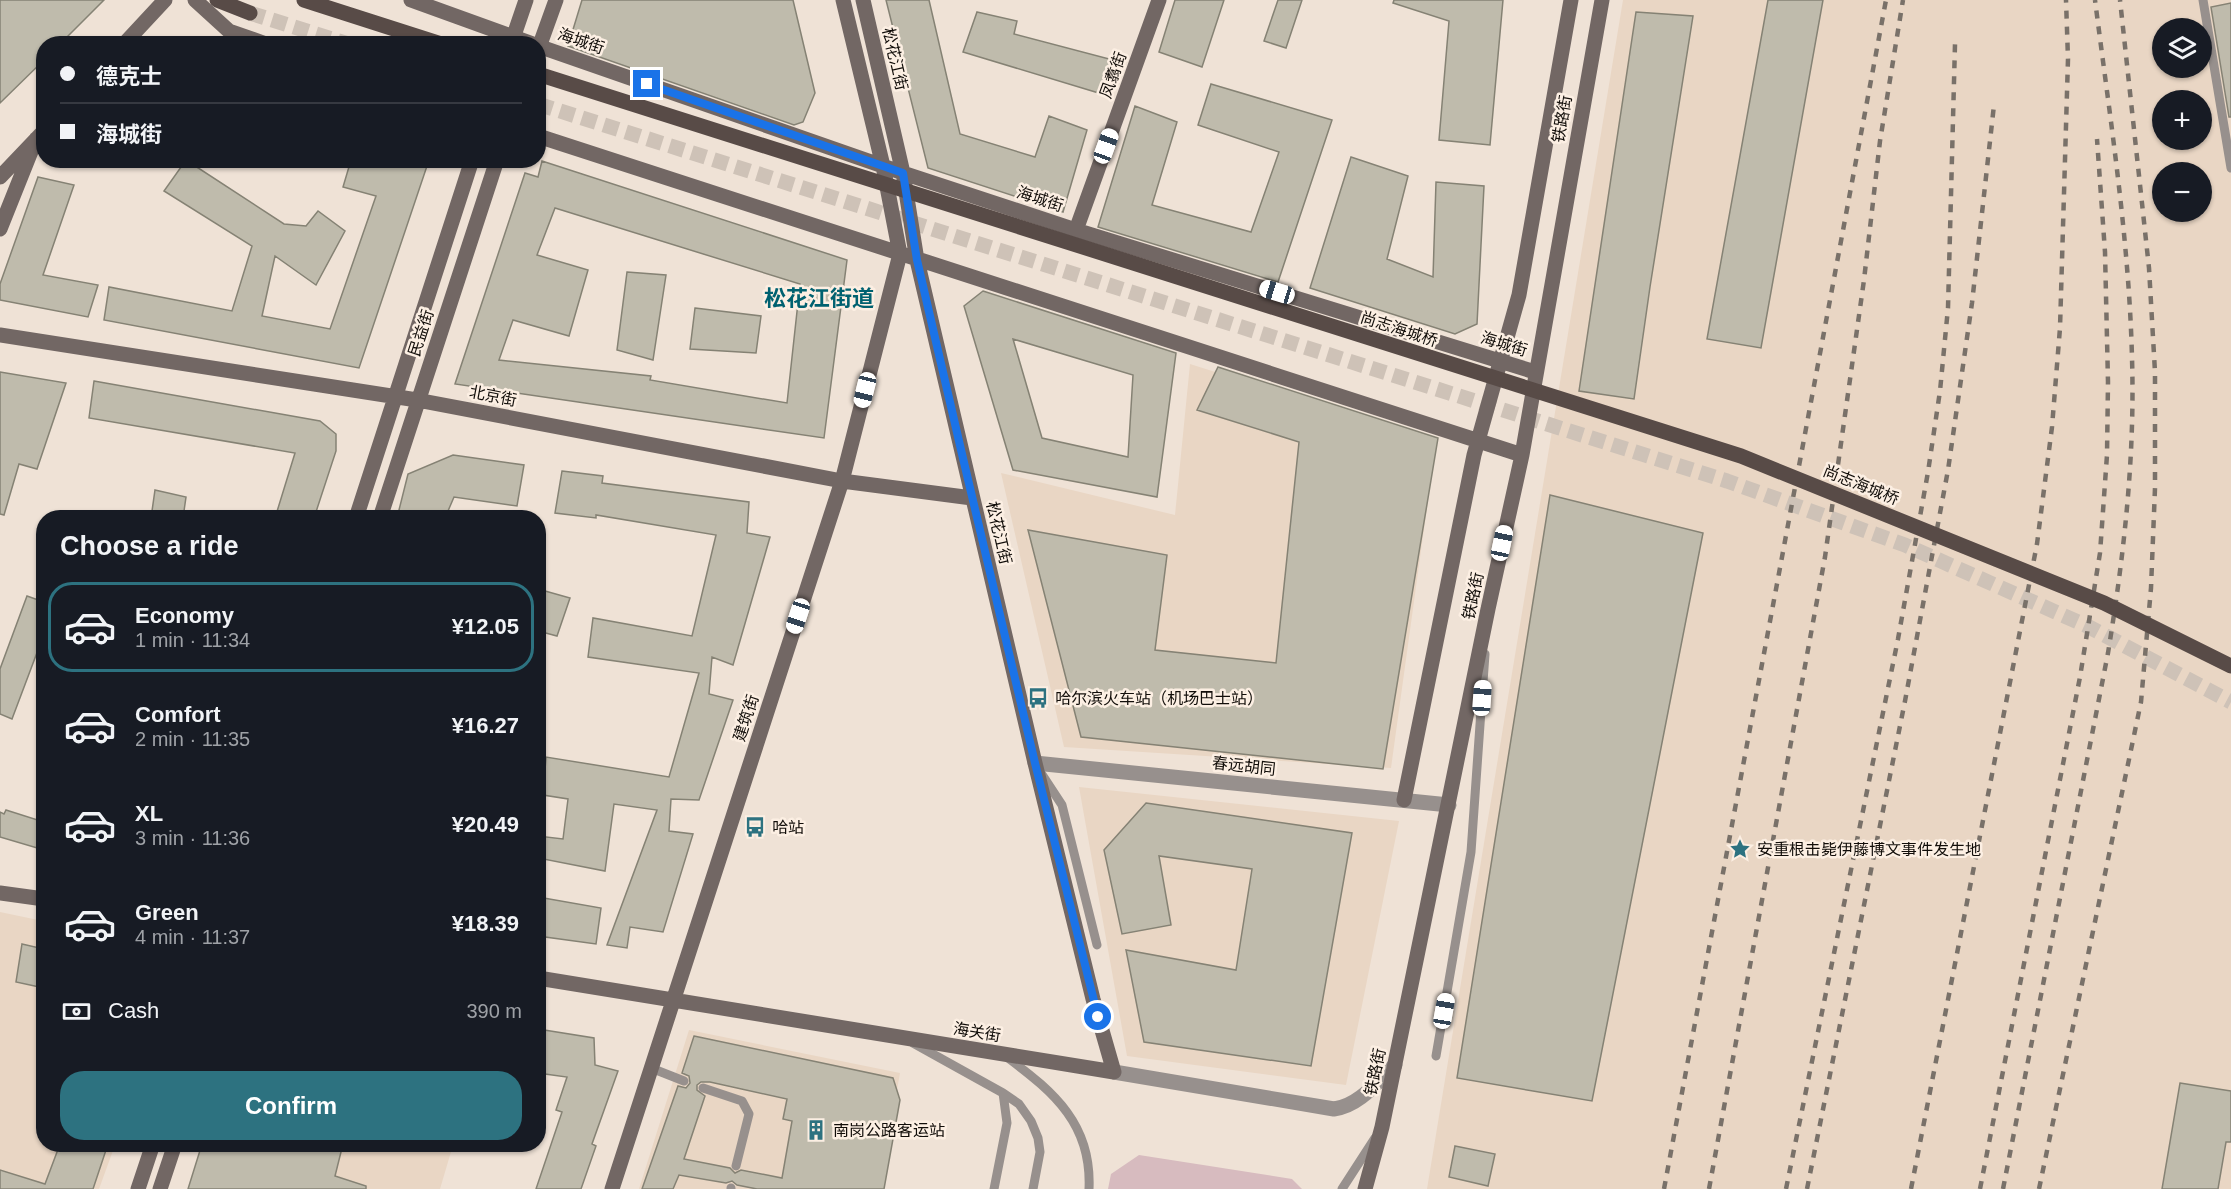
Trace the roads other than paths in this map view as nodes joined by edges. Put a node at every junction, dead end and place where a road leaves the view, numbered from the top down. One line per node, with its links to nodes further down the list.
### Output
1 (165, 0): 15 (main road)
2 (195, 0): 16 (main road)
3 (217, 0): 14 (main road)
4 (304, 0): 17 (main road)
5 (411, 0): 18 (main road, 海城街)
6 (526, 0): 19 (main road)
7 (556, 0): 20 (main road)
8 (843, 0): 26 (main road)
9 (863, 0): 30 (main road, 松花江街)
10 (1159, 0): 33 (main road, 凤翥街)
11 (1571, 0): 37 (main road, 铁路街)
12 (1602, 0): 38 (main road, 铁路街)
13 (2203, 0): 29 (lane)
14 (250, 13)
15 (131, 36)
16 (243, 36)
17 (416, 36)
18 (502, 36)
19 (513, 36)
20 (541, 36)
21 (546, 49): 26 (main road, 海城街)
22 (546, 77): 48 (main road, 尚志海城桥, bridge)
23 (36, 138): 31 (main road)
24 (546, 139): 34 (main road)
25 (36, 144): 32 (main road)
26 (883, 166): 30 (main road, 海城街); 34 (main road)
27 (469, 168): 39 (main road, 民益街)
28 (494, 168): 40 (main road, 民益街)
29 (2231, 168)
30 (903, 173): 33 (main road, 海城街); 35 (main road, 松花江街)
31 (0, 177)
32 (0, 229)
33 (1076, 230): 37 (main road, 海城街)
34 (900, 254): 35 (main road); 43 (main road, 建筑街)
35 (917, 260): 41 (main road); 44 (main road, 松花江街)
36 (2, 334): 39 (main road, 北京街)
37 (1500, 361): 38 (main road, 海城街); 41 (main road, 铁路街)
38 (1535, 372): 42 (main road, 铁路街)
39 (395, 396): 40 (main road, 北京街); 45 (main road, 民益街)
40 (417, 400): 43 (main road, 北京街); 46 (main road, 民益街)
41 (1478, 440): 42 (main road); 50 (main road, 铁路街)
42 (1522, 455): 47 (main road, 铁路街)
43 (842, 481): 44 (main road, 北京街); 56 (main road, 建筑街)
44 (972, 498): 49 (main road, 松花江街)
45 (359, 510)
46 (383, 510)
47 (1488, 609): 51 (main road, 铁路街); 59 (lane)
48 (2231, 666)
49 (1035, 763): 50 (street, 春远胡同); 54 (lane); 62 (main road, 松花江街)
50 (1404, 800): 51 (street, 春远胡同)
51 (1449, 805): 60 (main road, 铁路街)
52 (0, 893): 53 (main road)
53 (36, 898)
54 (1097, 945)
55 (546, 979): 56 (main road, 海关街)
56 (673, 1001): 57 (main road, 海关街); 61 (main road, 建筑街)
57 (906, 1039): 58 (main road, 海关街); 65 (lane)
58 (1004, 1054): 62 (main road, 海关街); 75 (lane)
59 (1436, 1056)
60 (1395, 1065): 62 (street, 海关街); 66 (main road, 铁路街)
61 (651, 1068): 63 (lane); 72 (main road, 建筑街)
62 (1114, 1072)
63 (684, 1081)
64 (703, 1088): 69 (lane)
65 (1003, 1093): 73 (lane); 74 (lane)
66 (1382, 1127): 76 (lane); 77 (main road, 铁路街)
67 (150, 1152): 70 (main road)
68 (172, 1152): 71 (main road)
69 (736, 1166)
70 (138, 1189)
71 (160, 1189)
72 (612, 1189)
73 (994, 1189)
74 (1033, 1189)
75 (1089, 1189)
76 (1342, 1189)
77 (1365, 1189)

